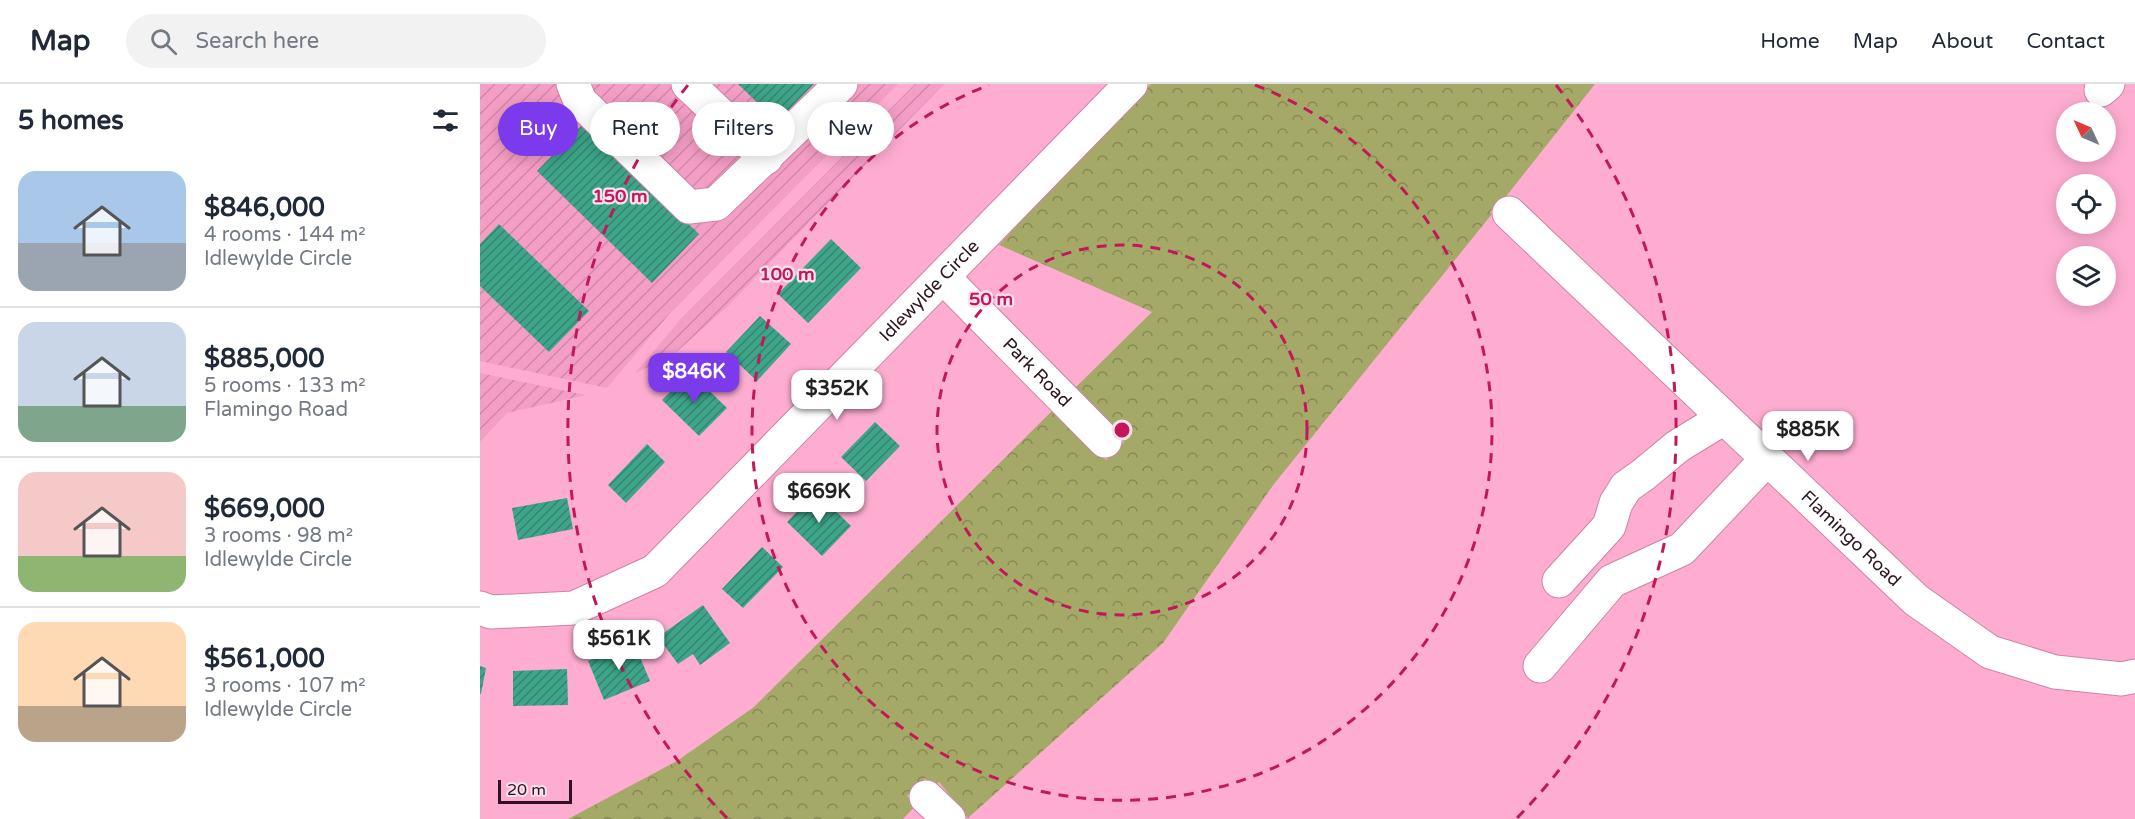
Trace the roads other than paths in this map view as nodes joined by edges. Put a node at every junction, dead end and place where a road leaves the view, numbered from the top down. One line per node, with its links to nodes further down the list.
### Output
1 (573, 84): 5 (street)
2 (688, 84): 5 (street)
3 (841, 84): 5 (street)
4 (1131, 84): 7 (street, Idlewylde Circle)
5 (766, 158)
6 (1509, 213): 8 (street, Flamingo Road)
7 (943, 277): 9 (street, Park Road); 12 (street, Idlewylde Circle)
8 (1724, 418): 10 (street, Flamingo Road); 11 (street)
9 (1105, 441)
10 (1767, 459): 13 (street); 14 (street, Flamingo Road)
11 (1559, 581)
12 (480, 608)
13 (1540, 666)
14 (2135, 676)

